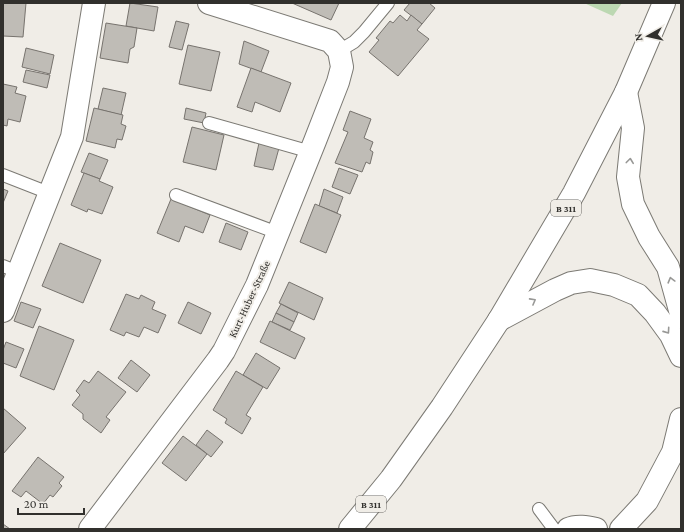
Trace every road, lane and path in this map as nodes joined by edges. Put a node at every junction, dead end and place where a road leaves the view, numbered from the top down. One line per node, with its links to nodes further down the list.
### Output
1 (94, 3): 10 (main road)
2 (209, 3): 5 (main road)
3 (388, 3): 5 (lane)
4 (664, 3): 6 (main road, B 311)
5 (335, 46): 8 (main road, Kurt-Huber-Straße)
6 (626, 92): 15 (main road, one-way to 6); 16 (main road, B 311)
7 (209, 123): 8 (lane)
8 (311, 152): 12 (main road, Kurt-Huber-Straße)
9 (3, 175): 10 (lane)
10 (49, 194): 13 (main road)
11 (176, 195): 12 (lane)
12 (278, 233): 20 (main road, Kurt-Huber-Straße)
13 (11, 269): 14 (main road)
14 (3, 311)
15 (681, 318)
16 (499, 320): 17 (main road, one-way to 17); 21 (main road, B 311)
17 (681, 356)
18 (681, 419): 25 (main road)
19 (539, 510): 22 (lane)
20 (90, 529)
21 (350, 529)
22 (554, 529)
23 (568, 529): 24 (main road)
24 (596, 529)
25 (621, 529)

